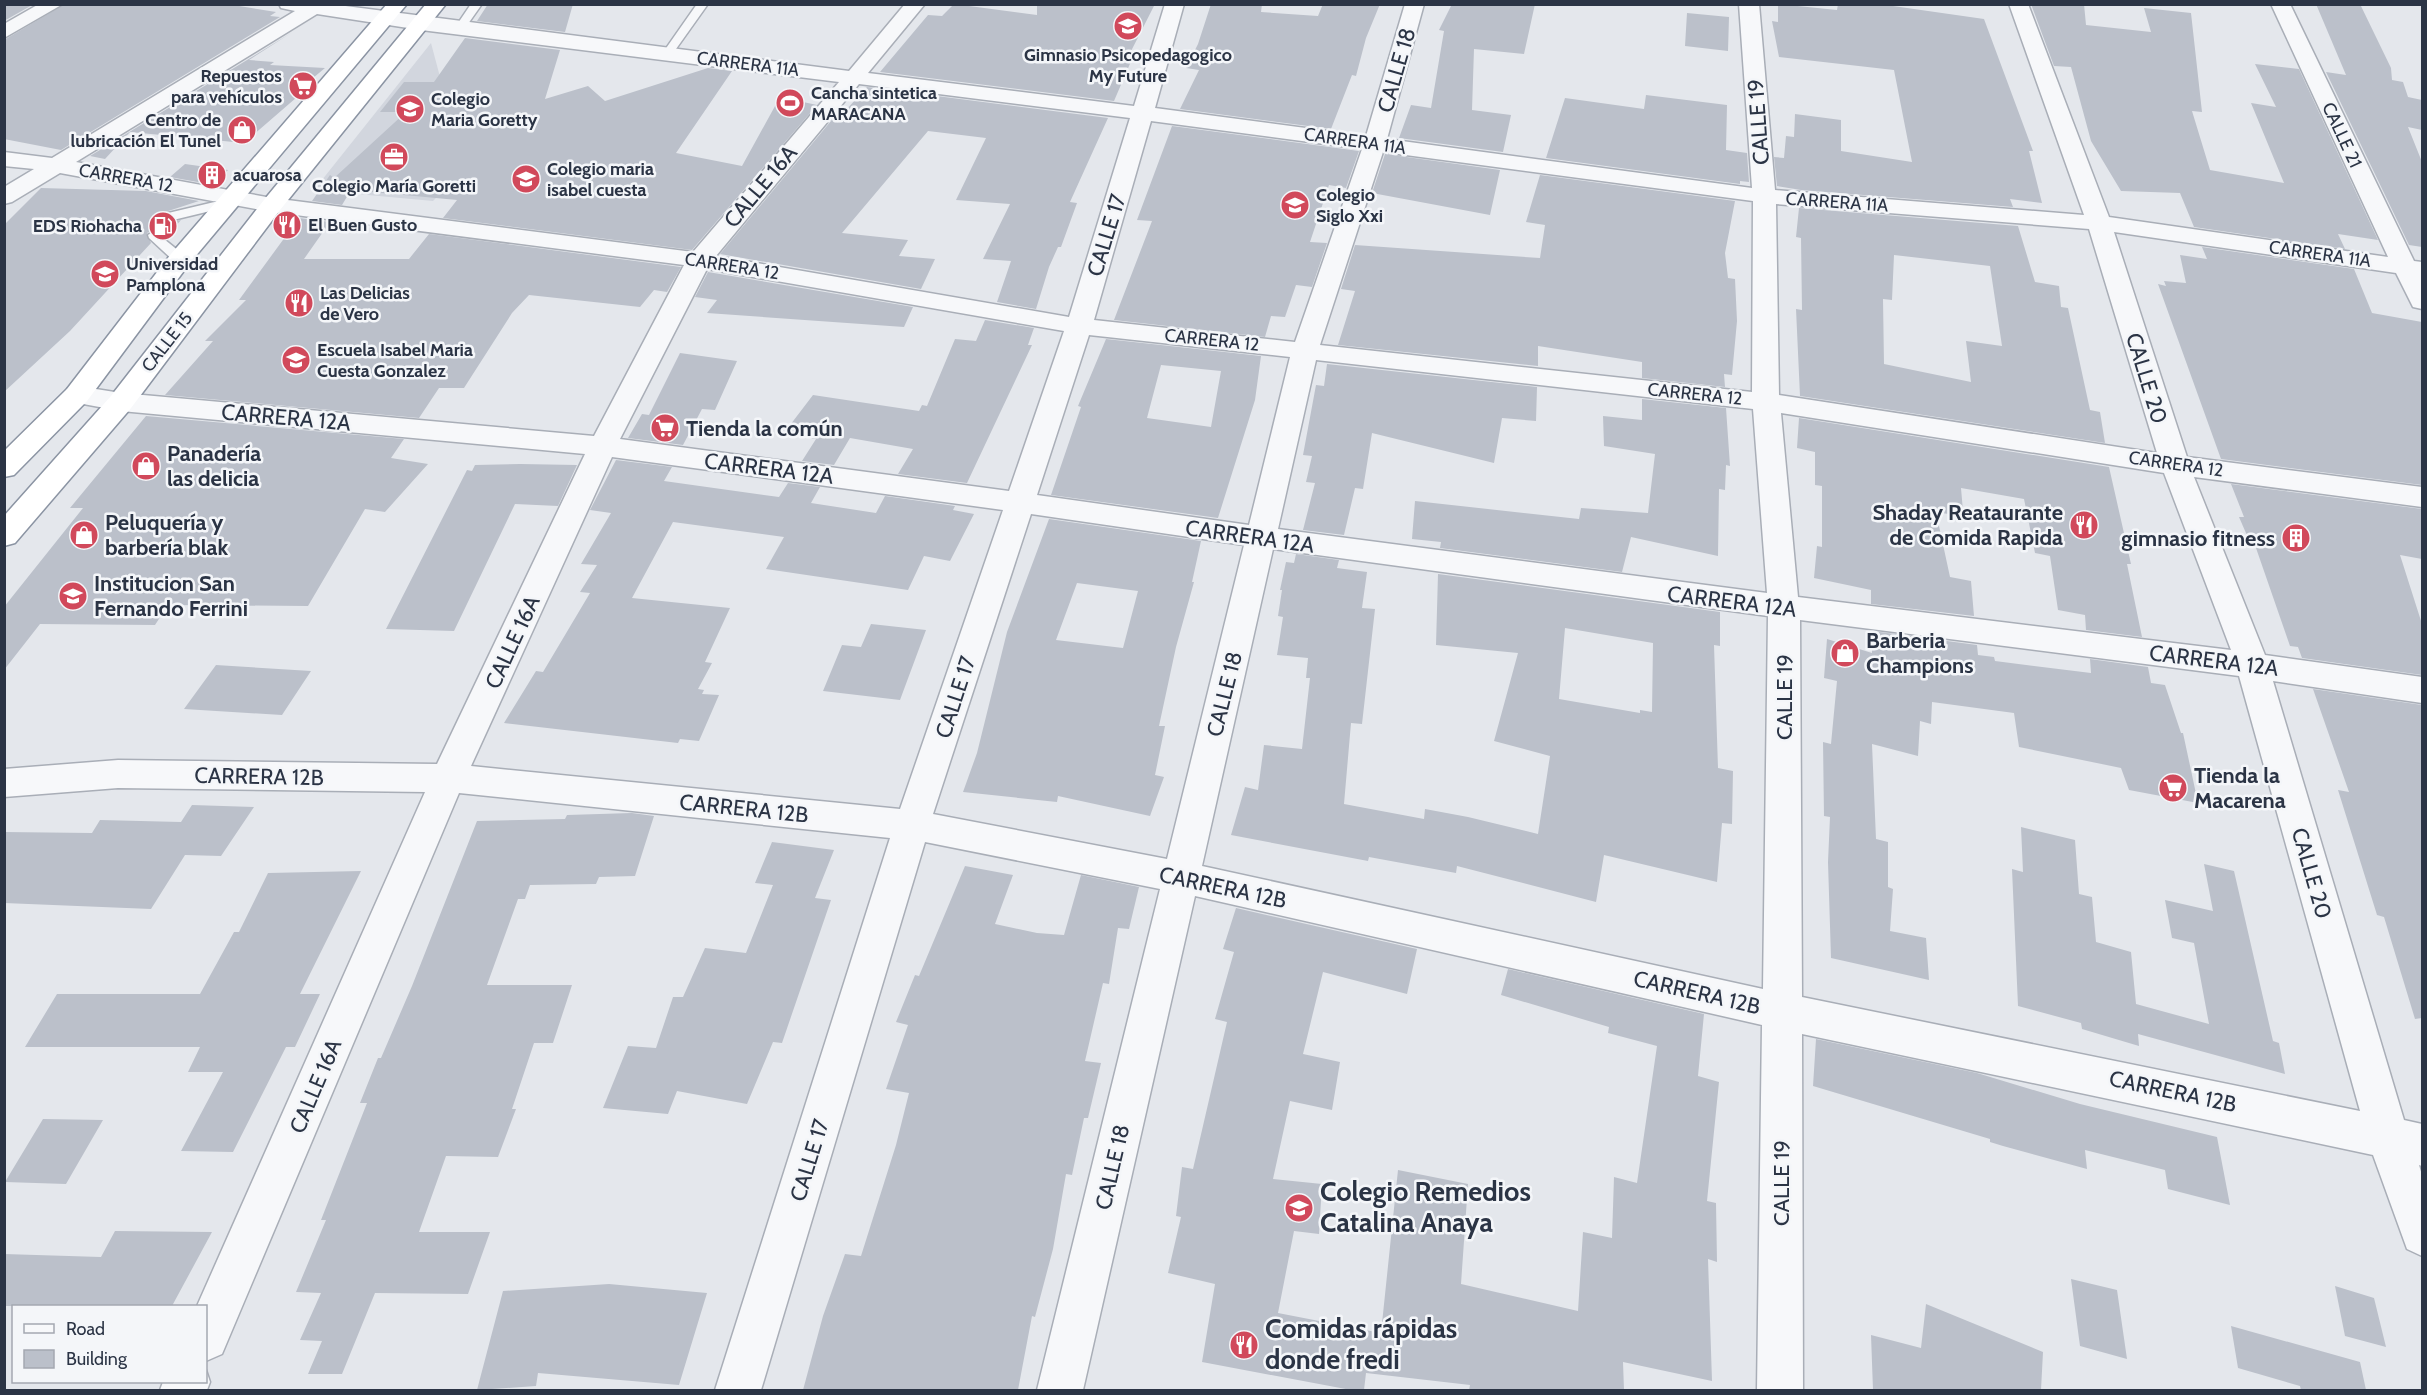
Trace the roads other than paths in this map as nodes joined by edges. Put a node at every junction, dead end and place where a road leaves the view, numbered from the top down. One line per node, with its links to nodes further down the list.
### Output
1 (54, 4): 16 (street)
2 (288, 4): 12 (street, CARRERA 11A)
3 (437, 4): 14 (highway, CALLE 15)
4 (477, 4): 15 (lane)
5 (703, 4): 17 (lane)
6 (916, 4): 18 (street, CALLE 16A)
7 (1175, 4): 19 (street, CALLE 17)
8 (1415, 4): 20 (street, CALLE 18)
9 (1749, 4): 23 (street, CALLE 19)
10 (2018, 4): 27 (street, CALLE 20)
11 (2280, 4): 31 (street, CALLE 21)
12 (313, 8): 13 (street, CARRERA 11A); 22 (street)
13 (392, 12): 14 (street, CARRERA 11A); 25 (highway, CALLE 15)
14 (421, 24): 15 (street, CARRERA 11A); 26 (highway, CALLE 15)
15 (459, 29): 17 (street, CARRERA 11A)
16 (4, 32)
17 (667, 54): 18 (street, CARRERA 11A)
18 (852, 77): 19 (street, CARRERA 11A); 30 (street, CALLE 16A)
19 (1142, 113): 20 (street, CARRERA 11A); 33 (street, CALLE 17)
20 (1375, 143): 23 (street, CARRERA 11A); 34 (street, CALLE 18)
21 (4, 159): 22 (street, CARRERA 12)
22 (55, 165): 24 (street); 25 (street, CARRERA 12)
23 (1764, 196): 27 (street, CARRERA 11A); 37 (street, CALLE 19)
24 (4, 197)
25 (230, 200): 26 (street, CARRERA 12); 29 (highway, CALLE 15)
26 (272, 205): 30 (street, CARRERA 12); 36 (highway, CALLE 15)
27 (2098, 222): 31 (street, CARRERA 11A); 40 (street, CALLE 20)
28 (154, 235): 29 (lane)
29 (180, 259): 35 (highway, CALLE 15)
30 (699, 260): 33 (street, CARRERA 12); 38 (street, CALLE 16A)
31 (2413, 268): 32 (street, CALLE 21)
32 (2422, 302)
33 (1079, 326): 34 (street, CARRERA 12); 42 (street, CALLE 17)
34 (1305, 350): 37 (street, CARRERA 12); 44 (street, CALLE 18)
35 (77, 395): 36 (street, CARRERA 12A); 39 (highway, CALLE 15)
36 (121, 402): 38 (street, CARRERA 12A); 43 (highway, CALLE 15)
37 (1766, 402): 40 (street, CARRERA 12); 45 (street, CALLE 19)
38 (603, 446): 42 (street, CARRERA 12A); 48 (street, CALLE 16A)
39 (7, 462)
40 (2175, 465): 41 (street, CARRERA 12); 46 (street, CALLE 20)
41 (2422, 497)
42 (1019, 501): 44 (street, CARRERA 12A); 50 (street, CALLE 17)
43 (4, 536)
44 (1262, 538): 45 (street, CARRERA 12A); 51 (street, CALLE 18)
45 (1784, 608): 46 (street, CARRERA 12A); 52 (street, CALLE 19)
46 (2252, 664): 47 (street, CARRERA 12A); 53 (street, CALLE 20)
47 (2422, 690)
48 (448, 778): 49 (street, CARRERA 12B); 50 (street, CARRERA 12B); 56 (street, CALLE 16A)
49 (4, 783)
50 (912, 825): 51 (street, CARRERA 12B); 57 (street, CALLE 17)
51 (1180, 877): 52 (street, CARRERA 12B); 58 (street, CALLE 18)
52 (1781, 1011): 53 (street, CARRERA 12B); 59 (street, CALLE 19)
53 (2387, 1135): 54 (street, CARRERA 12B); 55 (street, CALLE 20)
54 (2422, 1145)
55 (2422, 1234)
56 (207, 1336)
57 (738, 1390)
58 (1060, 1390)
59 (1780, 1390)

